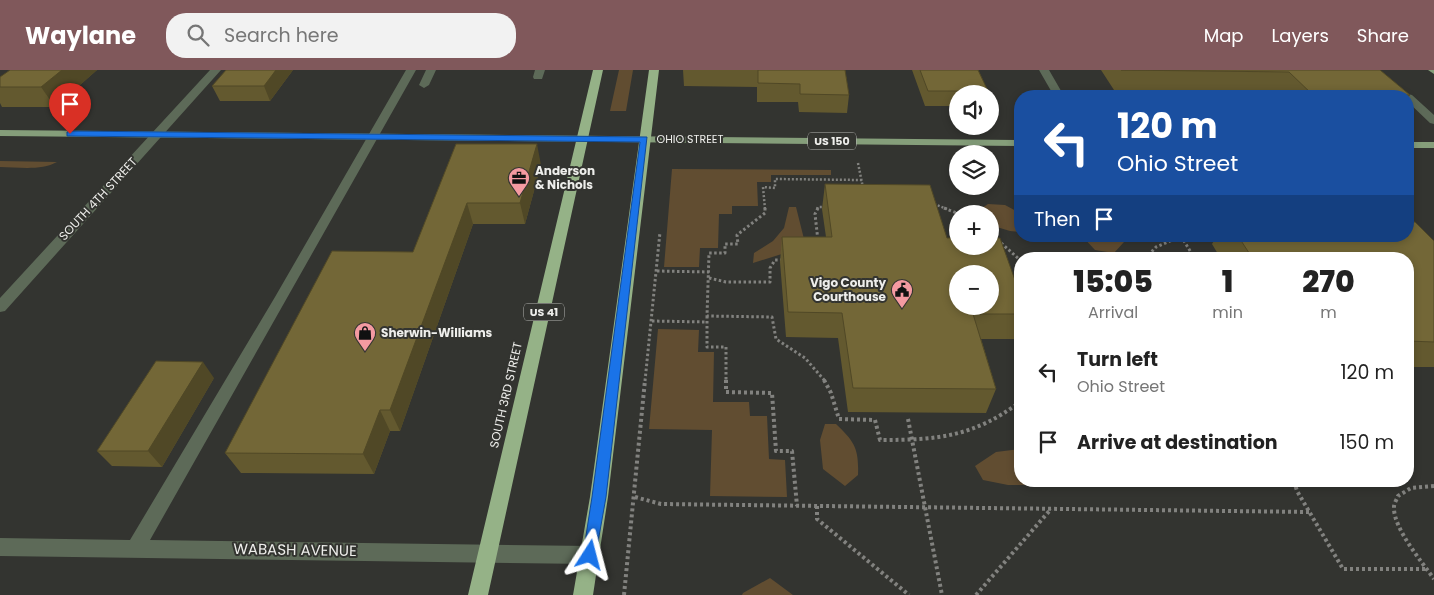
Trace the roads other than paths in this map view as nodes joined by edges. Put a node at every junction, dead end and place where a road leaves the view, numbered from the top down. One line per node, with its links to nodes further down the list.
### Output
1 (216, 70): 12 (street, SOUTH 4TH STREET)
2 (411, 70): 13 (street)
3 (431, 70): 7 (street)
4 (598, 70): 14 (highway, SOUTH 3RD STREET / US 41)
5 (654, 70): 15 (highway)
6 (1044, 70): 8 (street)
7 (424, 85)
8 (1056, 90)
9 (1414, 103): 10 (street)
10 (1431, 118)
11 (0, 133): 12 (main road, OHIO STREET)
12 (157, 135): 13 (main road, OHIO STREET); 19 (street, SOUTH 4TH STREET)
13 (373, 136): 14 (main road, OHIO STREET); 21 (street)
14 (583, 138): 15 (main road, OHIO STREET); 22 (highway, SOUTH 3RD STREET / US 41)
15 (644, 139): 16 (main road, OHIO STREET / US 150); 23 (highway)
16 (1014, 143)
17 (1414, 145): 18 (main road)
18 (1434, 145)
19 (0, 307)
20 (0, 547): 21 (street, WABASH AVENUE)
21 (134, 549): 22 (street, WABASH AVENUE)
22 (488, 553): 23 (street, WABASH AVENUE); 24 (highway, US 41)
23 (590, 555): 25 (highway)
24 (478, 595)
25 (583, 595)

